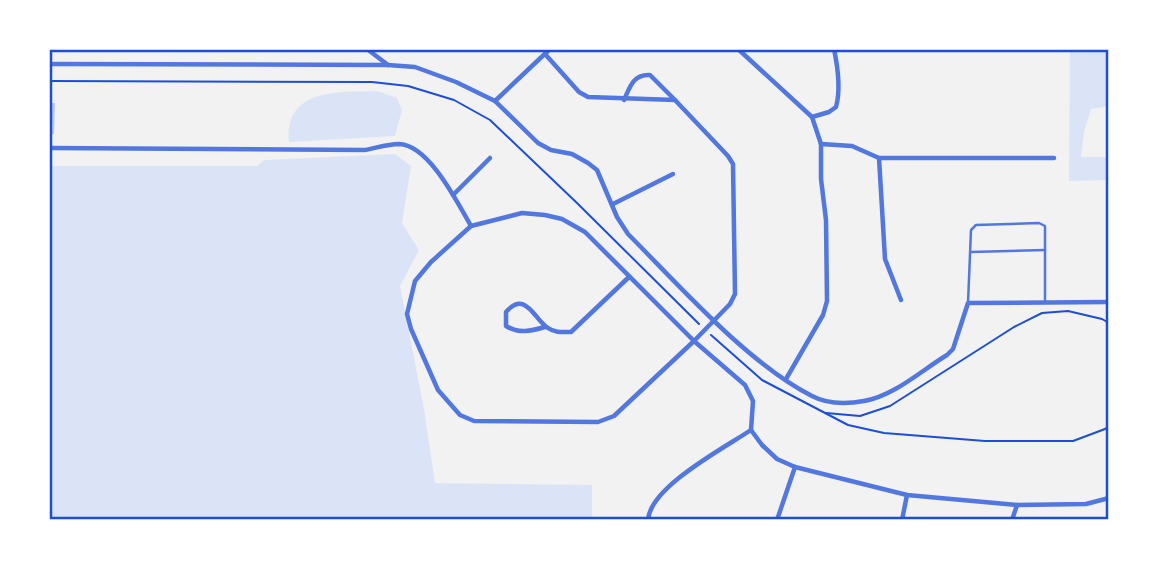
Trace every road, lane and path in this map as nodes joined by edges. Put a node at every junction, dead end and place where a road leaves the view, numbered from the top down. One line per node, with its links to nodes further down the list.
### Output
1 (368, 49): 7 (street)
2 (550, 49): 5 (street)
3 (738, 49): 11 (street)
4 (834, 49): 11 (street)
5 (545, 54): 8 (street); 10 (street)
6 (49, 64): 7 (street)
7 (388, 65): 10 (street)
8 (624, 100): 9 (street); 9 (street)
9 (675, 100): 28 (street)
10 (495, 101): 19 (street)
11 (812, 117): 12 (street)
12 (821, 144): 15 (street); 33 (street)
13 (49, 148): 18 (street)
14 (490, 158): 18 (street)
15 (879, 158): 16 (street); 24 (street)
16 (1054, 158)
17 (673, 174): 19 (street)
18 (453, 195): 20 (street)
19 (613, 204): 28 (street)
20 (471, 226): 23 (street); 32 (street)
21 (1045, 250): 22 (lane); 22 (lane); 25 (lane)
22 (971, 252): 27 (lane)
23 (629, 277): 30 (street); 32 (street)
24 (901, 300)
25 (1045, 302): 26 (street); 27 (street)
26 (1109, 302)
27 (968, 303): 33 (street)
28 (715, 321): 32 (street); 33 (street)
29 (1109, 323): 34 (path)
30 (545, 327): 30 (street)
31 (711, 335): 34 (path)
32 (694, 341): 36 (street)
33 (786, 379)
34 (822, 413): 35 (path)
35 (1109, 426)
36 (751, 430): 37 (street); 41 (street)
37 (795, 467): 38 (street); 42 (street)
38 (907, 495): 40 (street); 43 (street)
39 (1109, 498): 40 (street)
40 (1017, 505): 44 (street)
41 (648, 520)
42 (777, 520)
43 (902, 520)
44 (1012, 520)

